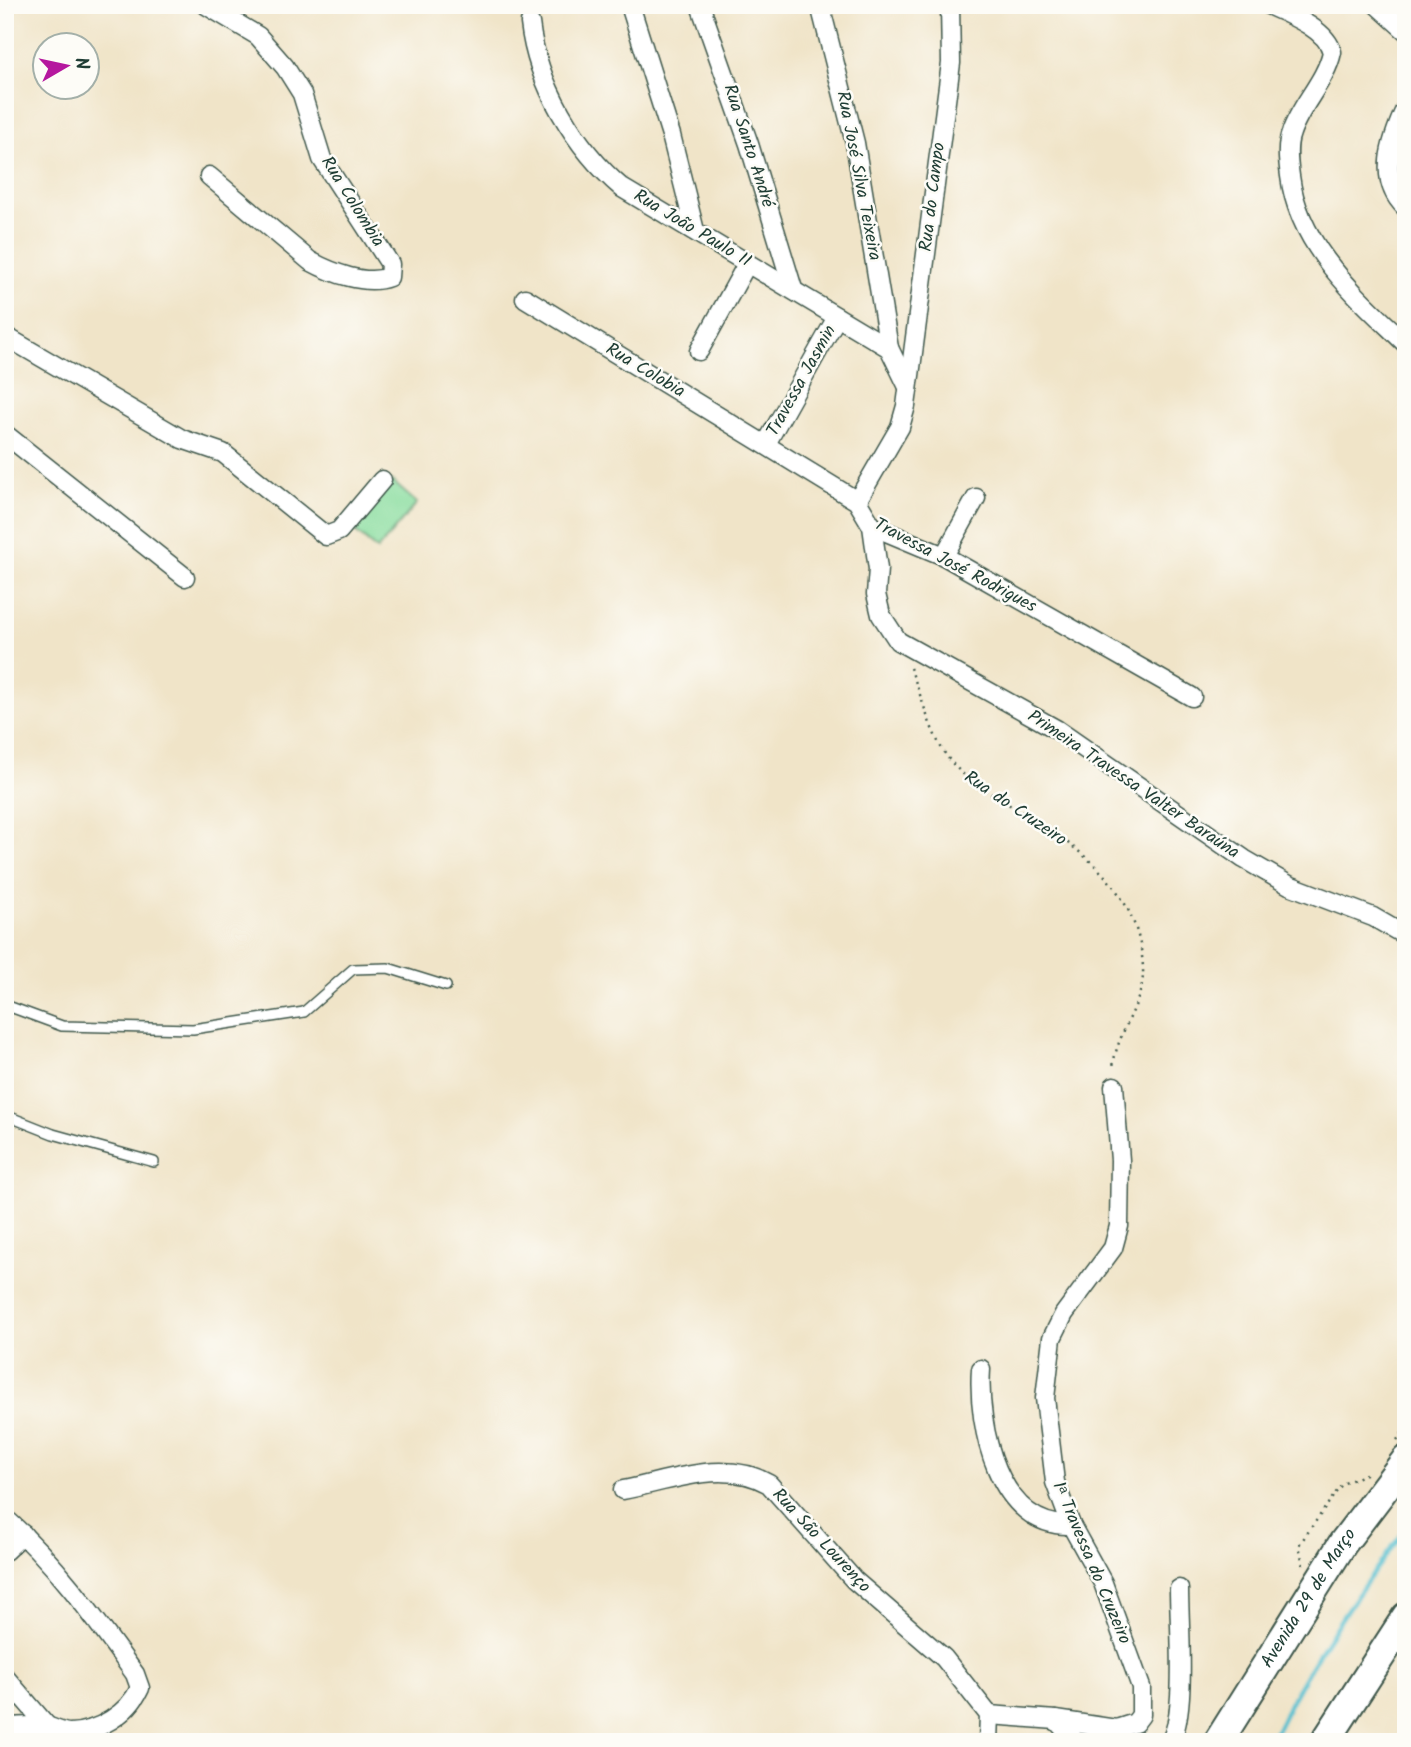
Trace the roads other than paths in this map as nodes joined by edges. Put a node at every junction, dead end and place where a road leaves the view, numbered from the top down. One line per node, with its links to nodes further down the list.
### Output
1 (206, 5): 11 (street, Rua Colombia)
2 (630, 5): 13 (street)
3 (700, 5): 15 (street, Rua Santo André)
4 (820, 5): 20 (street, Rua José Silva Teixeira)
5 (950, 5): 22 (street, Rua do Campo)
6 (1268, 5): 19 (street)
7 (1377, 5): 9 (street)
8 (530, 23): 13 (street, Rua João Paulo II)
9 (1406, 31)
10 (1406, 107): 12 (street)
11 (209, 176)
12 (1406, 208)
13 (695, 231): 14 (street, Rua João Paulo II)
14 (747, 264): 15 (street, Rua João Paulo II); 21 (street)
15 (793, 289): 17 (street, Rua João Paulo II)
16 (525, 298): 24 (street, Rua Colobia)
17 (837, 317): 20 (street, Rua João Paulo II); 24 (street, Travessa Jasmin)
18 (5, 335): 25 (street)
19 (1406, 345)
20 (889, 348): 22 (street)
21 (699, 351)
22 (908, 387): 27 (street, Rua do Campo)
23 (7, 439): 30 (street)
24 (766, 444): 27 (street, Travessa José Rodrigues)
25 (382, 480)
26 (976, 498): 29 (street)
27 (857, 501): 28 (street, Travessa José Rodrigues)
28 (872, 526): 29 (street, Travessa José Rodrigues); 32 (street, Primeira Travessa Valter Baraúna)
29 (944, 556): 31 (street, Travessa José Rodrigues)
30 (185, 577)
31 (1192, 697)
32 (1406, 936)
33 (446, 986): 34 (lane)
34 (5, 1005)
35 (1114, 1086): 42 (street, 1ᵃ Travessa do Cruzeiro)
36 (5, 1115): 37 (lane)
37 (154, 1162)
38 (981, 1369): 42 (street)
39 (1406, 1460): 55 (main road, Avenida 29 de Março)
40 (623, 1490): 48 (street, Rua São Lourenço)
41 (5, 1518): 43 (street)
42 (1071, 1525): 49 (street, 1ᵃ Travessa do Cruzeiro)
43 (23, 1534): 44 (street); 50 (street)
44 (5, 1551)
45 (1179, 1589): 54 (street)
46 (1406, 1618): 56 (main road)
47 (5, 1677): 50 (street)
48 (989, 1715): 49 (street); 52 (street)
49 (1056, 1720): 53 (street)
50 (48, 1727): 51 (street)
51 (5, 1728)
52 (988, 1742)
53 (1076, 1742)
54 (1170, 1742)
55 (1218, 1742)
56 (1325, 1742)

